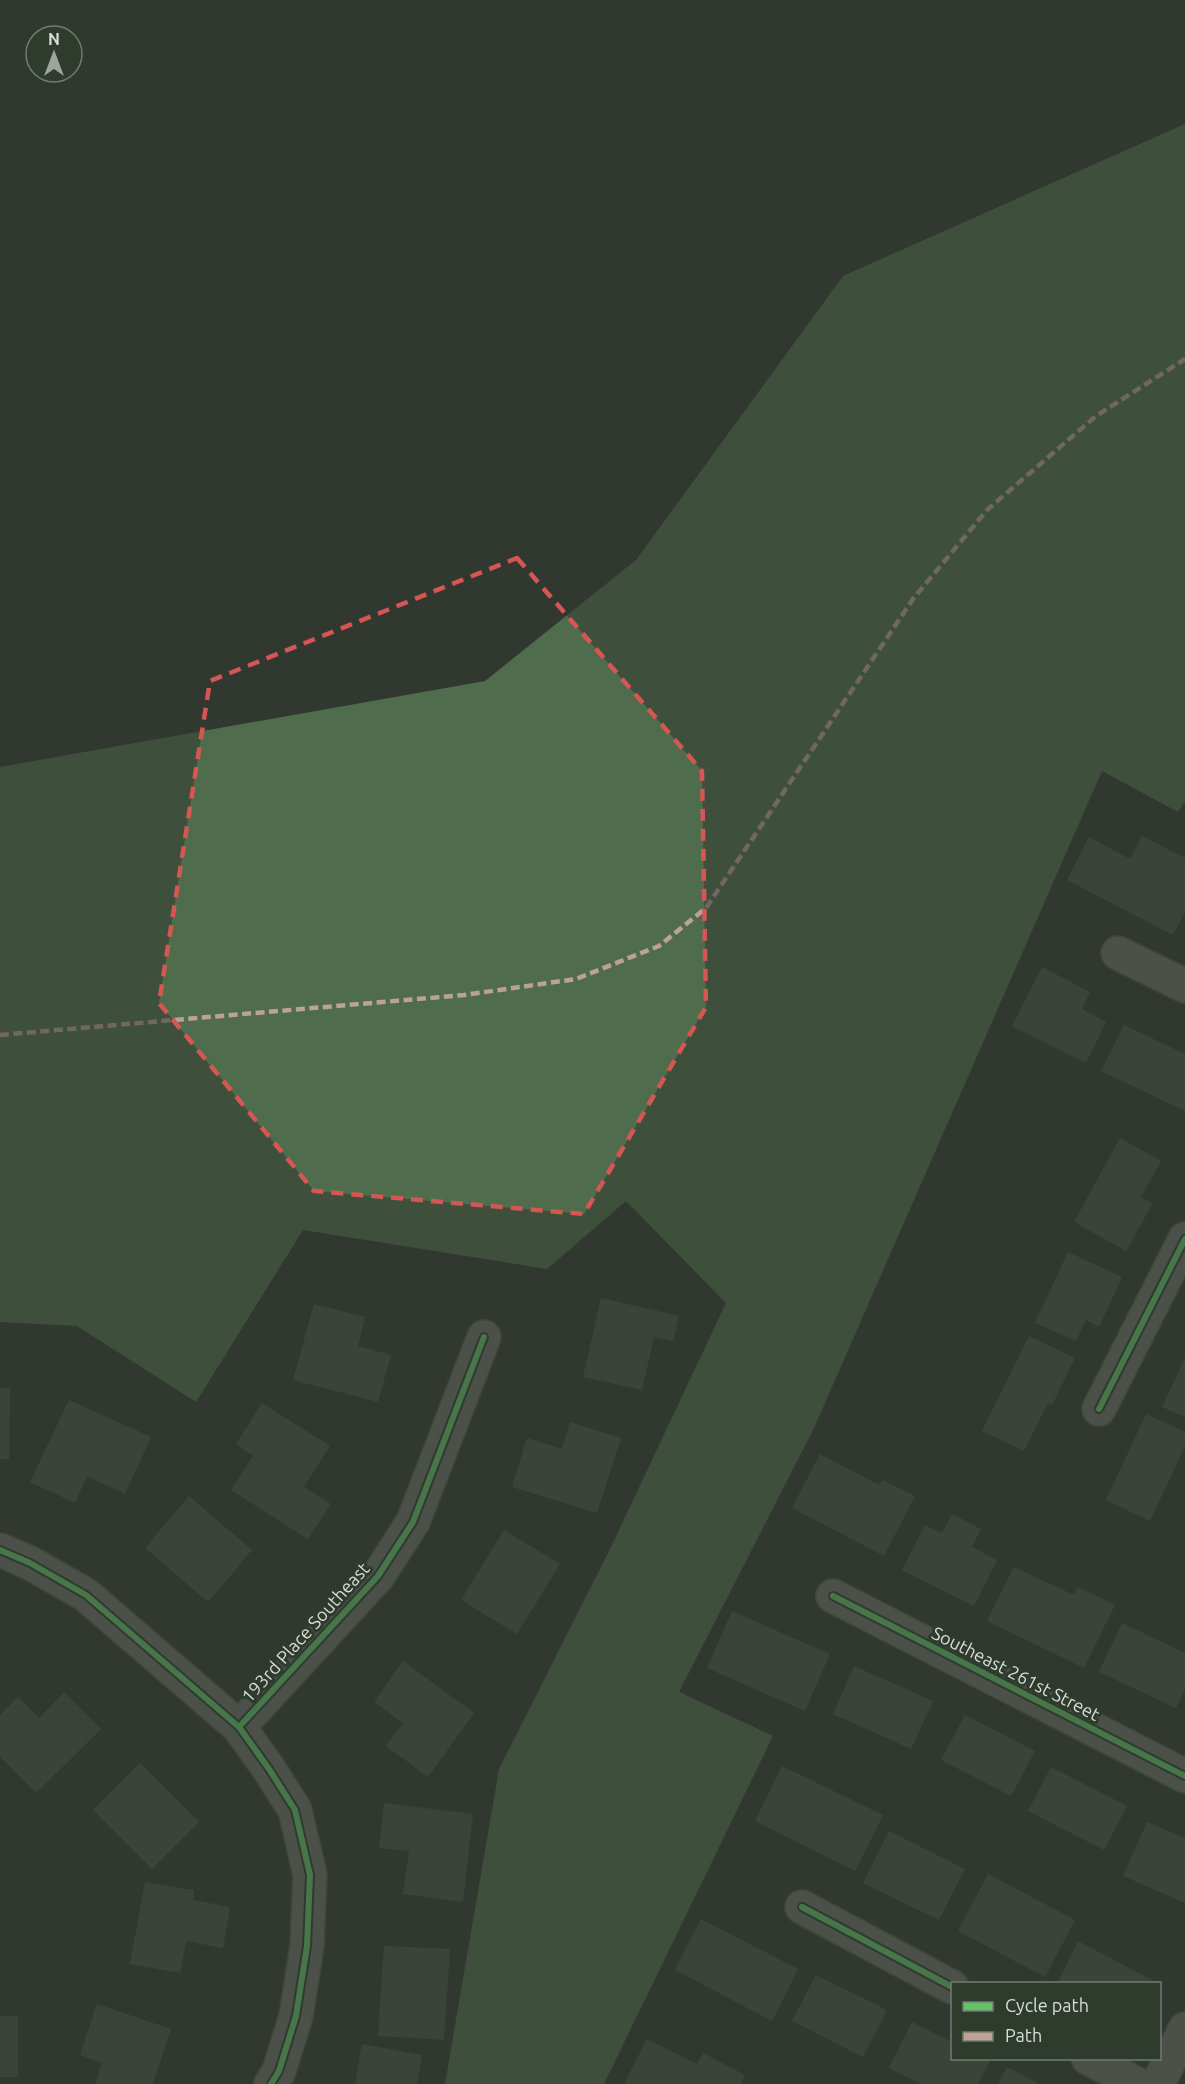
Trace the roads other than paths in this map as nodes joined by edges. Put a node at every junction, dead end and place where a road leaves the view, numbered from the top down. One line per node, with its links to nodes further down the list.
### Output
1 (1118, 953): 2 (street)
2 (1185, 986)
3 (1185, 1239): 5 (street)
4 (484, 1337): 8 (street, 193rd Place Southeast)
5 (1099, 1408)
6 (0, 1550): 8 (street)
7 (832, 1596): 9 (street, Southeast 261st Street)
8 (239, 1727): 14 (street, 193rd Place Southeast)
9 (1185, 1776)
10 (802, 1907): 11 (street)
11 (951, 1986)
12 (1185, 2029): 16 (street)
13 (1092, 2060): 15 (street)
14 (271, 2084)
15 (1137, 2084)
16 (1158, 2084)

